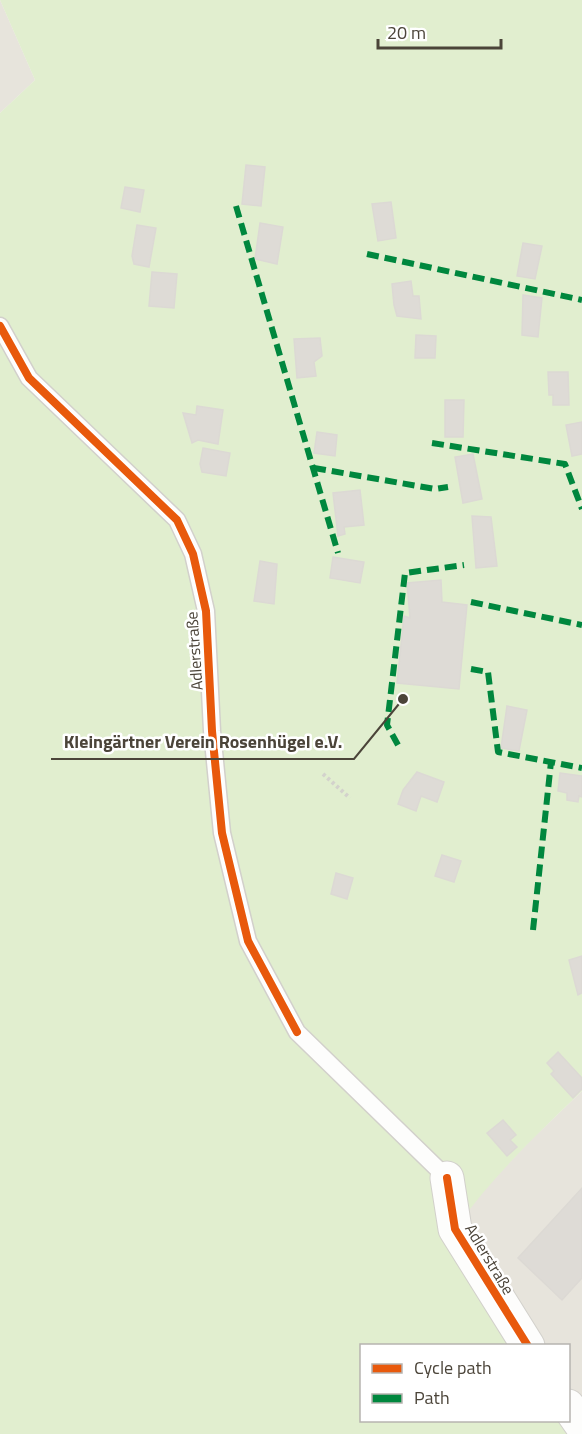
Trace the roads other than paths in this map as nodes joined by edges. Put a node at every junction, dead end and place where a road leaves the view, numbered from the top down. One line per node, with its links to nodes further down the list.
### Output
1 (0, 326): 2 (lane, Adlerstraße)
2 (447, 1178): 3 (street, Adlerstraße)
3 (527, 1344)
4 (570, 1409): 5 (street)
5 (582, 1426)

